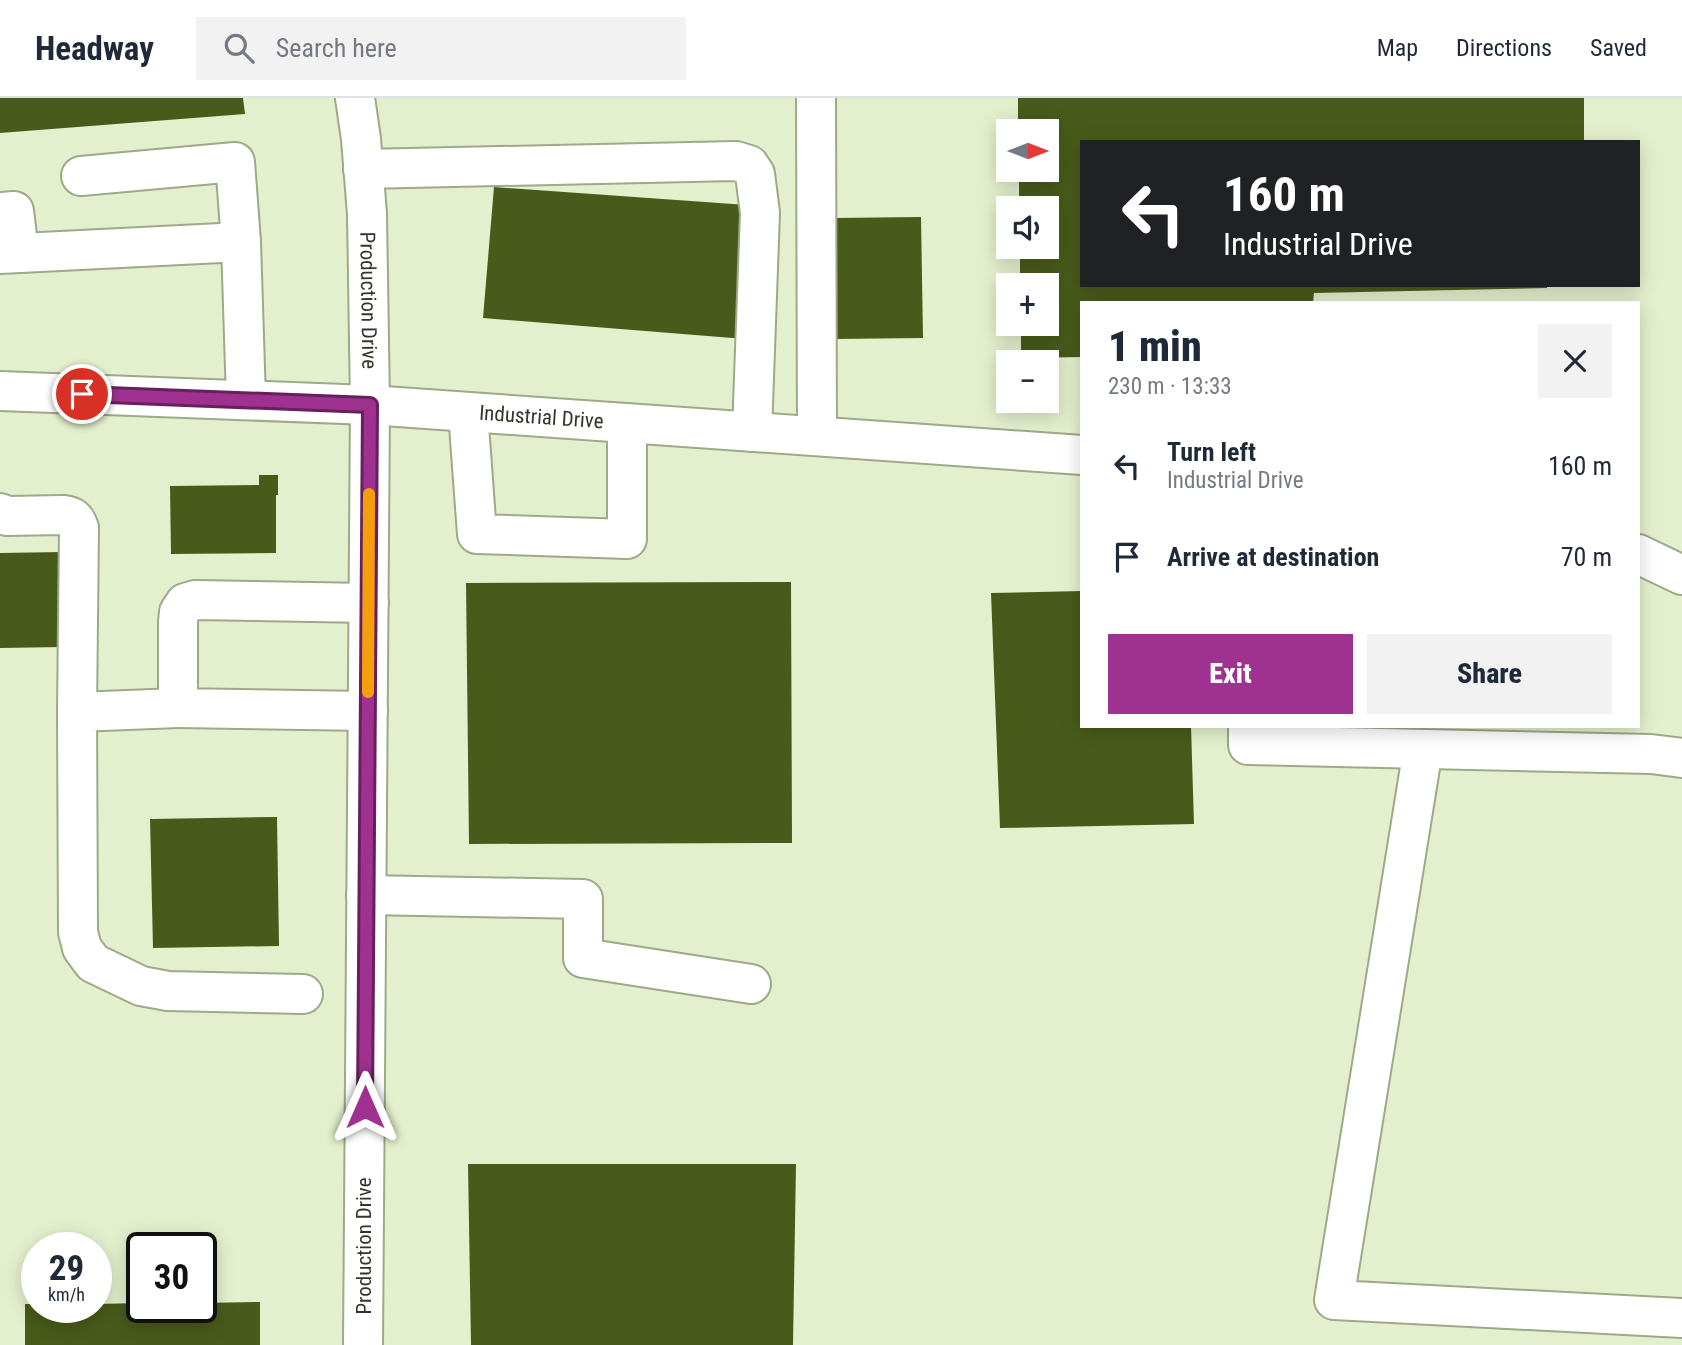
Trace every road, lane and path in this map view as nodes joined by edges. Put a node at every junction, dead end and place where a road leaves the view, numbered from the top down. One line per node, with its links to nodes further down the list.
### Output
1 (355, 98): 3 (street, Production Drive)
2 (816, 98): 14 (street)
3 (363, 169): 10 (street, Production Drive); 13 (street)
4 (81, 176): 6 (street)
5 (0, 212): 7 (street)
6 (241, 242): 7 (street); 9 (street)
7 (10, 254)
8 (0, 391): 9 (street, Industrial Drive)
9 (246, 400): 10 (street, Industrial Drive)
10 (370, 405): 11 (street, Industrial Drive); 19 (street, Production Drive)
11 (468, 412): 12 (street, Industrial Drive); 12 (street)
12 (627, 423): 13 (street, Industrial Drive)
13 (752, 432): 14 (street, Industrial Drive)
14 (817, 436): 15 (street, Industrial Drive)
15 (1080, 455)
16 (0, 513): 22 (street)
17 (1640, 555): 18 (street)
18 (1682, 575)
19 (369, 603): 20 (street); 21 (street, Production Drive)
20 (178, 708): 21 (street); 22 (street)
21 (368, 711): 26 (street, Production Drive)
22 (77, 712): 28 (street)
23 (1248, 728): 24 (street)
24 (1423, 749): 25 (street); 29 (street)
25 (1682, 758)
26 (366, 895): 27 (street); 30 (street, Production Drive)
27 (751, 984)
28 (303, 994)
29 (1682, 1318)
30 (363, 1345)

